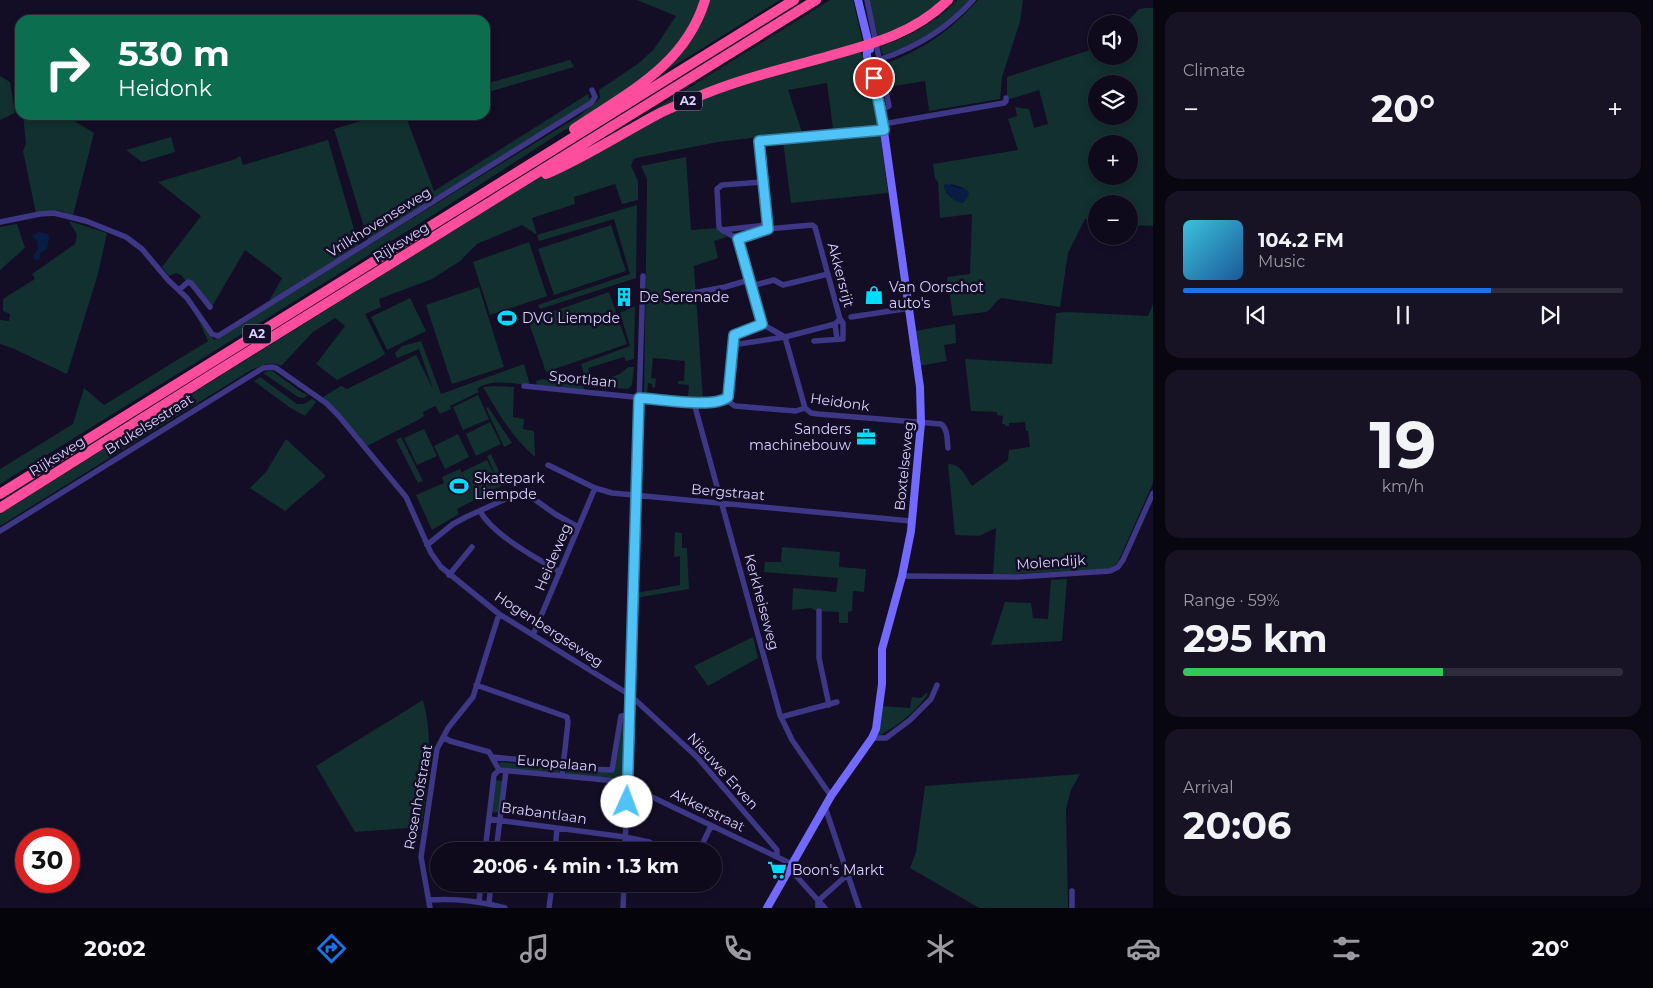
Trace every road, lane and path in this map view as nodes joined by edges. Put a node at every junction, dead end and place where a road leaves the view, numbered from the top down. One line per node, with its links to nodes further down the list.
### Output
1 (705, 0): 14 (highway, A2)
2 (794, 0): 14 (highway, Rijksweg / A2)
3 (816, 0): 16 (highway, Rijksweg / A2)
4 (858, 0): 8 (street, Boxtelseweg)
5 (867, 0): 8 (street, Boxtelseweg)
6 (948, 0): 8 (highway, A2)
7 (973, 0): 9 (street)
8 (872, 44): 9 (street, Boxtelseweg); 12 (street, Boxtelseweg); 16 (highway, A2)
9 (881, 59): 12 (street, Boxtelseweg)
10 (592, 90): 24 (street, Vrilkhovenseweg)
11 (1006, 98): 13 (street)
12 (881, 110): 13 (street, Boxtelseweg)
13 (883, 127): 15 (street); 27 (street, Boxtelseweg)
14 (513, 174): 49 (highway, Rijksweg / A2)
15 (762, 182): 18 (street); 19 (street)
16 (520, 184): 52 (highway, Rijksweg / A2)
17 (0, 222): 24 (street, Vrilkhovenseweg)
18 (767, 227): 19 (street); 20 (street); 21 (street, Akkersrijt)
19 (722, 230): 20 (street)
20 (738, 239): 23 (street)
21 (828, 274): 23 (street); 29 (street, Akkersrijt)
22 (643, 276): 40 (street)
23 (750, 283): 25 (street); 30 (street)
24 (179, 290): 26 (street)
25 (693, 293)
26 (210, 307)
27 (910, 308): 28 (street); 44 (street, Boxtelseweg)
28 (851, 316)
29 (840, 318): 31 (street, Akkersrijt); 35 (street)
30 (762, 324): 33 (street); 37 (street)
31 (835, 324): 32 (street, Akkersrijt); 35 (street)
32 (824, 327): 33 (street, Akkersrijt); 34 (street)
33 (785, 337): 37 (street, Akkersrijt); 43 (street)
34 (824, 340): 35 (street); 36 (street)
35 (837, 340)
36 (814, 341)
37 (732, 345): 41 (street)
38 (524, 386): 40 (street, Sportlaan)
39 (311, 392): 56 (street, Brukelsestraat); 57 (street, Hogenbergseweg)
40 (639, 398): 42 (street, Heidonk); 50 (street)
41 (726, 400): 42 (street, Heidonk); 43 (street, Heidonk)
42 (694, 402): 51 (street, Kerkheiseweg)
43 (805, 408): 44 (street, Heidonk)
44 (921, 423): 45 (street, Heidonk); 54 (street, Boxtelseweg)
45 (948, 448)
46 (548, 465): 47 (street, Bergstraat)
47 (595, 488): 50 (street, Bergstraat); 55 (street, Heideweg)
48 (1153, 493): 61 (street, Molendijk)
49 (0, 494)
50 (636, 496): 51 (street, Bergstraat); 67 (street)
51 (722, 504): 54 (street, Bergstraat); 71 (street, Kerkheiseweg)
52 (0, 508)
53 (480, 511): 55 (street); 57 (street); 59 (street)
54 (911, 521): 61 (street, Boxtelseweg)
55 (578, 527): 59 (street, Heideweg)
56 (0, 532)
57 (427, 545): 60 (street, Hogenbergseweg)
58 (472, 547): 60 (street)
59 (560, 572): 64 (street, Heideweg)
60 (449, 575): 63 (street, Hogenbergseweg)
61 (902, 576): 73 (street, Boxtelseweg)
62 (819, 611): 69 (street)
63 (499, 614): 64 (street, Hogenbergseweg); 65 (street, Rosenhofstraat)
64 (534, 635): 67 (street, Hogenbergseweg)
65 (476, 685): 72 (street, Rosenhofstraat); 75 (street)
66 (937, 685): 73 (street)
67 (630, 695): 70 (street); 93 (street, Nieuwe Erven)
68 (837, 702): 69 (street)
69 (829, 705): 71 (street)
70 (630, 715): 75 (street, Europalaan); 79 (street)
71 (781, 717): 80 (street, Kerkheiseweg)
72 (443, 737): 74 (street, Europalaan); 101 (street, Rosenhofstraat)
73 (872, 738): 80 (street, Boxtelseweg)
74 (493, 758): 75 (street, Europalaan); 76 (street, Europalaan)
75 (563, 766): 78 (street)
76 (499, 770): 77 (street, Europalaan); 82 (street)
77 (506, 771): 78 (street, Europalaan); 83 (street)
78 (562, 776): 79 (street, Europalaan)
79 (627, 783): 84 (street, Akkerstraat); 86 (street)
80 (831, 796): 81 (street, Boxtelseweg)
81 (825, 806): 94 (street, Boxtelseweg); 95 (street)
82 (489, 819): 83 (street, Brabantlaan); 87 (street)
83 (500, 820): 85 (street, Brabantlaan); 88 (street)
84 (711, 826): 92 (street); 93 (street, Akkerstraat)
85 (557, 828): 86 (street, Brabantlaan); 89 (street)
86 (626, 837): 90 (street); 91 (street, Brabantlaan)
87 (486, 842)
88 (497, 842)
89 (556, 842)
90 (626, 842)
91 (649, 842)
92 (703, 842)
93 (777, 857): 94 (street)
94 (791, 866): 103 (street); 109 (street, Boxtelseweg)
95 (847, 875): 103 (street); 112 (street)
96 (1072, 891): 113 (street)
97 (480, 892): 102 (street)
98 (490, 892): 104 (street)
99 (551, 892): 107 (street)
100 (624, 892): 108 (street)
101 (429, 900): 102 (street); 105 (street, Rosenhofstraat)
102 (479, 901): 104 (street)
103 (818, 901): 110 (street); 111 (street)
104 (489, 903): 106 (street)
105 (430, 908)
106 (505, 908)
107 (549, 908)
108 (623, 908)
109 (767, 908)
110 (818, 908)
111 (825, 908)
112 (859, 908)
113 (1072, 908)

